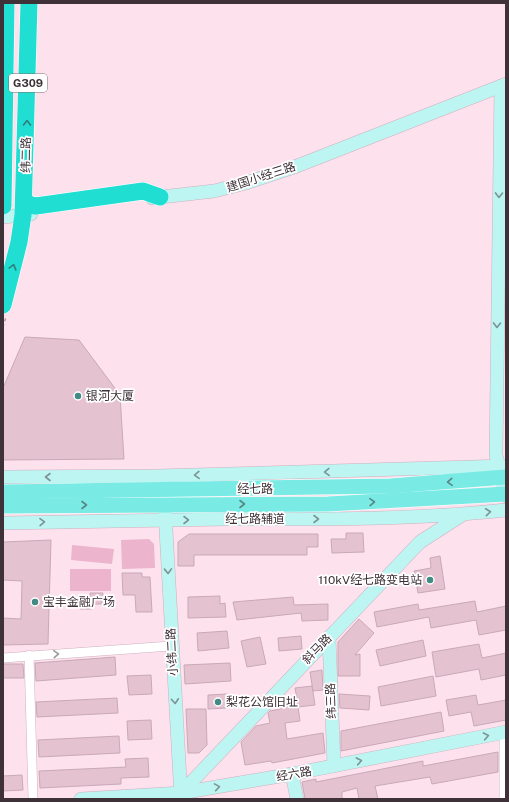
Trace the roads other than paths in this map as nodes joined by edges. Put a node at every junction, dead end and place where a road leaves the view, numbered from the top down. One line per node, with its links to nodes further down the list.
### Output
1 (6, 3): 5 (highway, 纬二路 / G309)
2 (29, 3): 6 (highway, 纬二路 / G309, one-way to 2)
3 (503, 85): 4 (street, 建国小经三路); 9 (street, one-way to 9)
4 (160, 197): 6 (highway)
5 (3, 206)
6 (24, 207): 7 (street); 8 (highway, 纬二路 / G309, one-way to 6)
7 (3, 217)
8 (3, 305)
9 (504, 472): 10 (street, one-way to 10); 12 (main road, 经七路, one-way to 12); 14 (street)
10 (157, 476): 11 (street, one-way to 11); 12 (main road)
11 (3, 477)
12 (143, 489): 13 (main road, 经七路)
13 (3, 492)
14 (506, 499): 15 (main road, 经七路, one-way to 14); 17 (street, 经七路辅道, one-way to 14)
15 (164, 504): 16 (main road, 经七路, one-way to 15); 18 (street, 小纬二路)
16 (3, 506)
17 (462, 514): 18 (street, 经七路辅道, one-way to 17); 20 (street, 斜马路)
18 (166, 520): 19 (street, 经七路辅道, one-way to 18); 21 (street, 小纬二路, one-way to 21)
19 (3, 523)
20 (329, 636): 25 (street, 纬三路); 27 (street, 斜马路)
21 (171, 646): 22 (street, one-way to 21); 27 (street, 小纬二路, one-way to 27)
22 (30, 655): 23 (street); 28 (street)
23 (3, 658)
24 (505, 732): 25 (street, 经六路, one-way to 24); 31 (street)
25 (334, 766): 26 (street, 经六路)
26 (292, 774): 27 (street, 经六路, one-way to 26); 30 (street)
27 (181, 796): 29 (street, 经六路)
28 (33, 799)
29 (81, 799)
30 (297, 799)
31 (504, 799)

